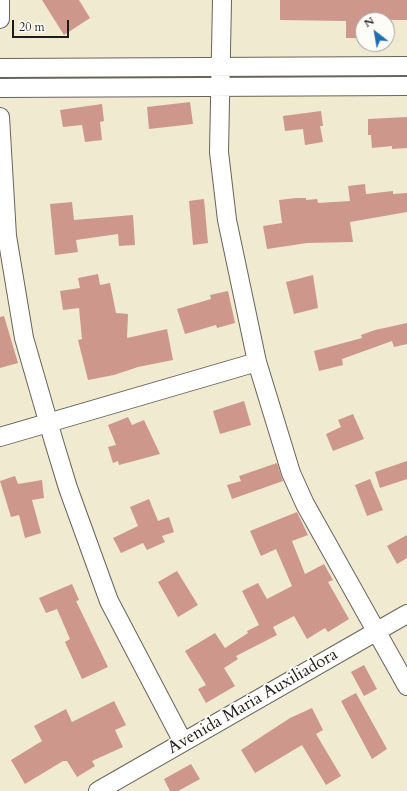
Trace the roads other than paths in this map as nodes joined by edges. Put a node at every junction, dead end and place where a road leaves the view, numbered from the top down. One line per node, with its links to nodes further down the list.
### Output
1 (0, 0): 3 (street)
2 (222, 0): 5 (street)
3 (0, 19)
4 (407, 66): 5 (street)
5 (221, 67): 6 (street); 8 (street)
6 (0, 68)
7 (407, 86): 8 (street)
8 (220, 87): 9 (street); 11 (street)
9 (0, 88)
10 (0, 117): 12 (street)
11 (257, 362): 12 (street); 15 (street)
12 (49, 423): 13 (street); 17 (street)
13 (0, 437)
14 (407, 614): 15 (street, Avenida Maria Auxiliadora)
15 (376, 631): 16 (street); 17 (street, Avenida Maria Auxiliadora)
16 (407, 686)
17 (183, 742): 18 (street, Avenida Maria Auxiliadora)
18 (98, 791)

